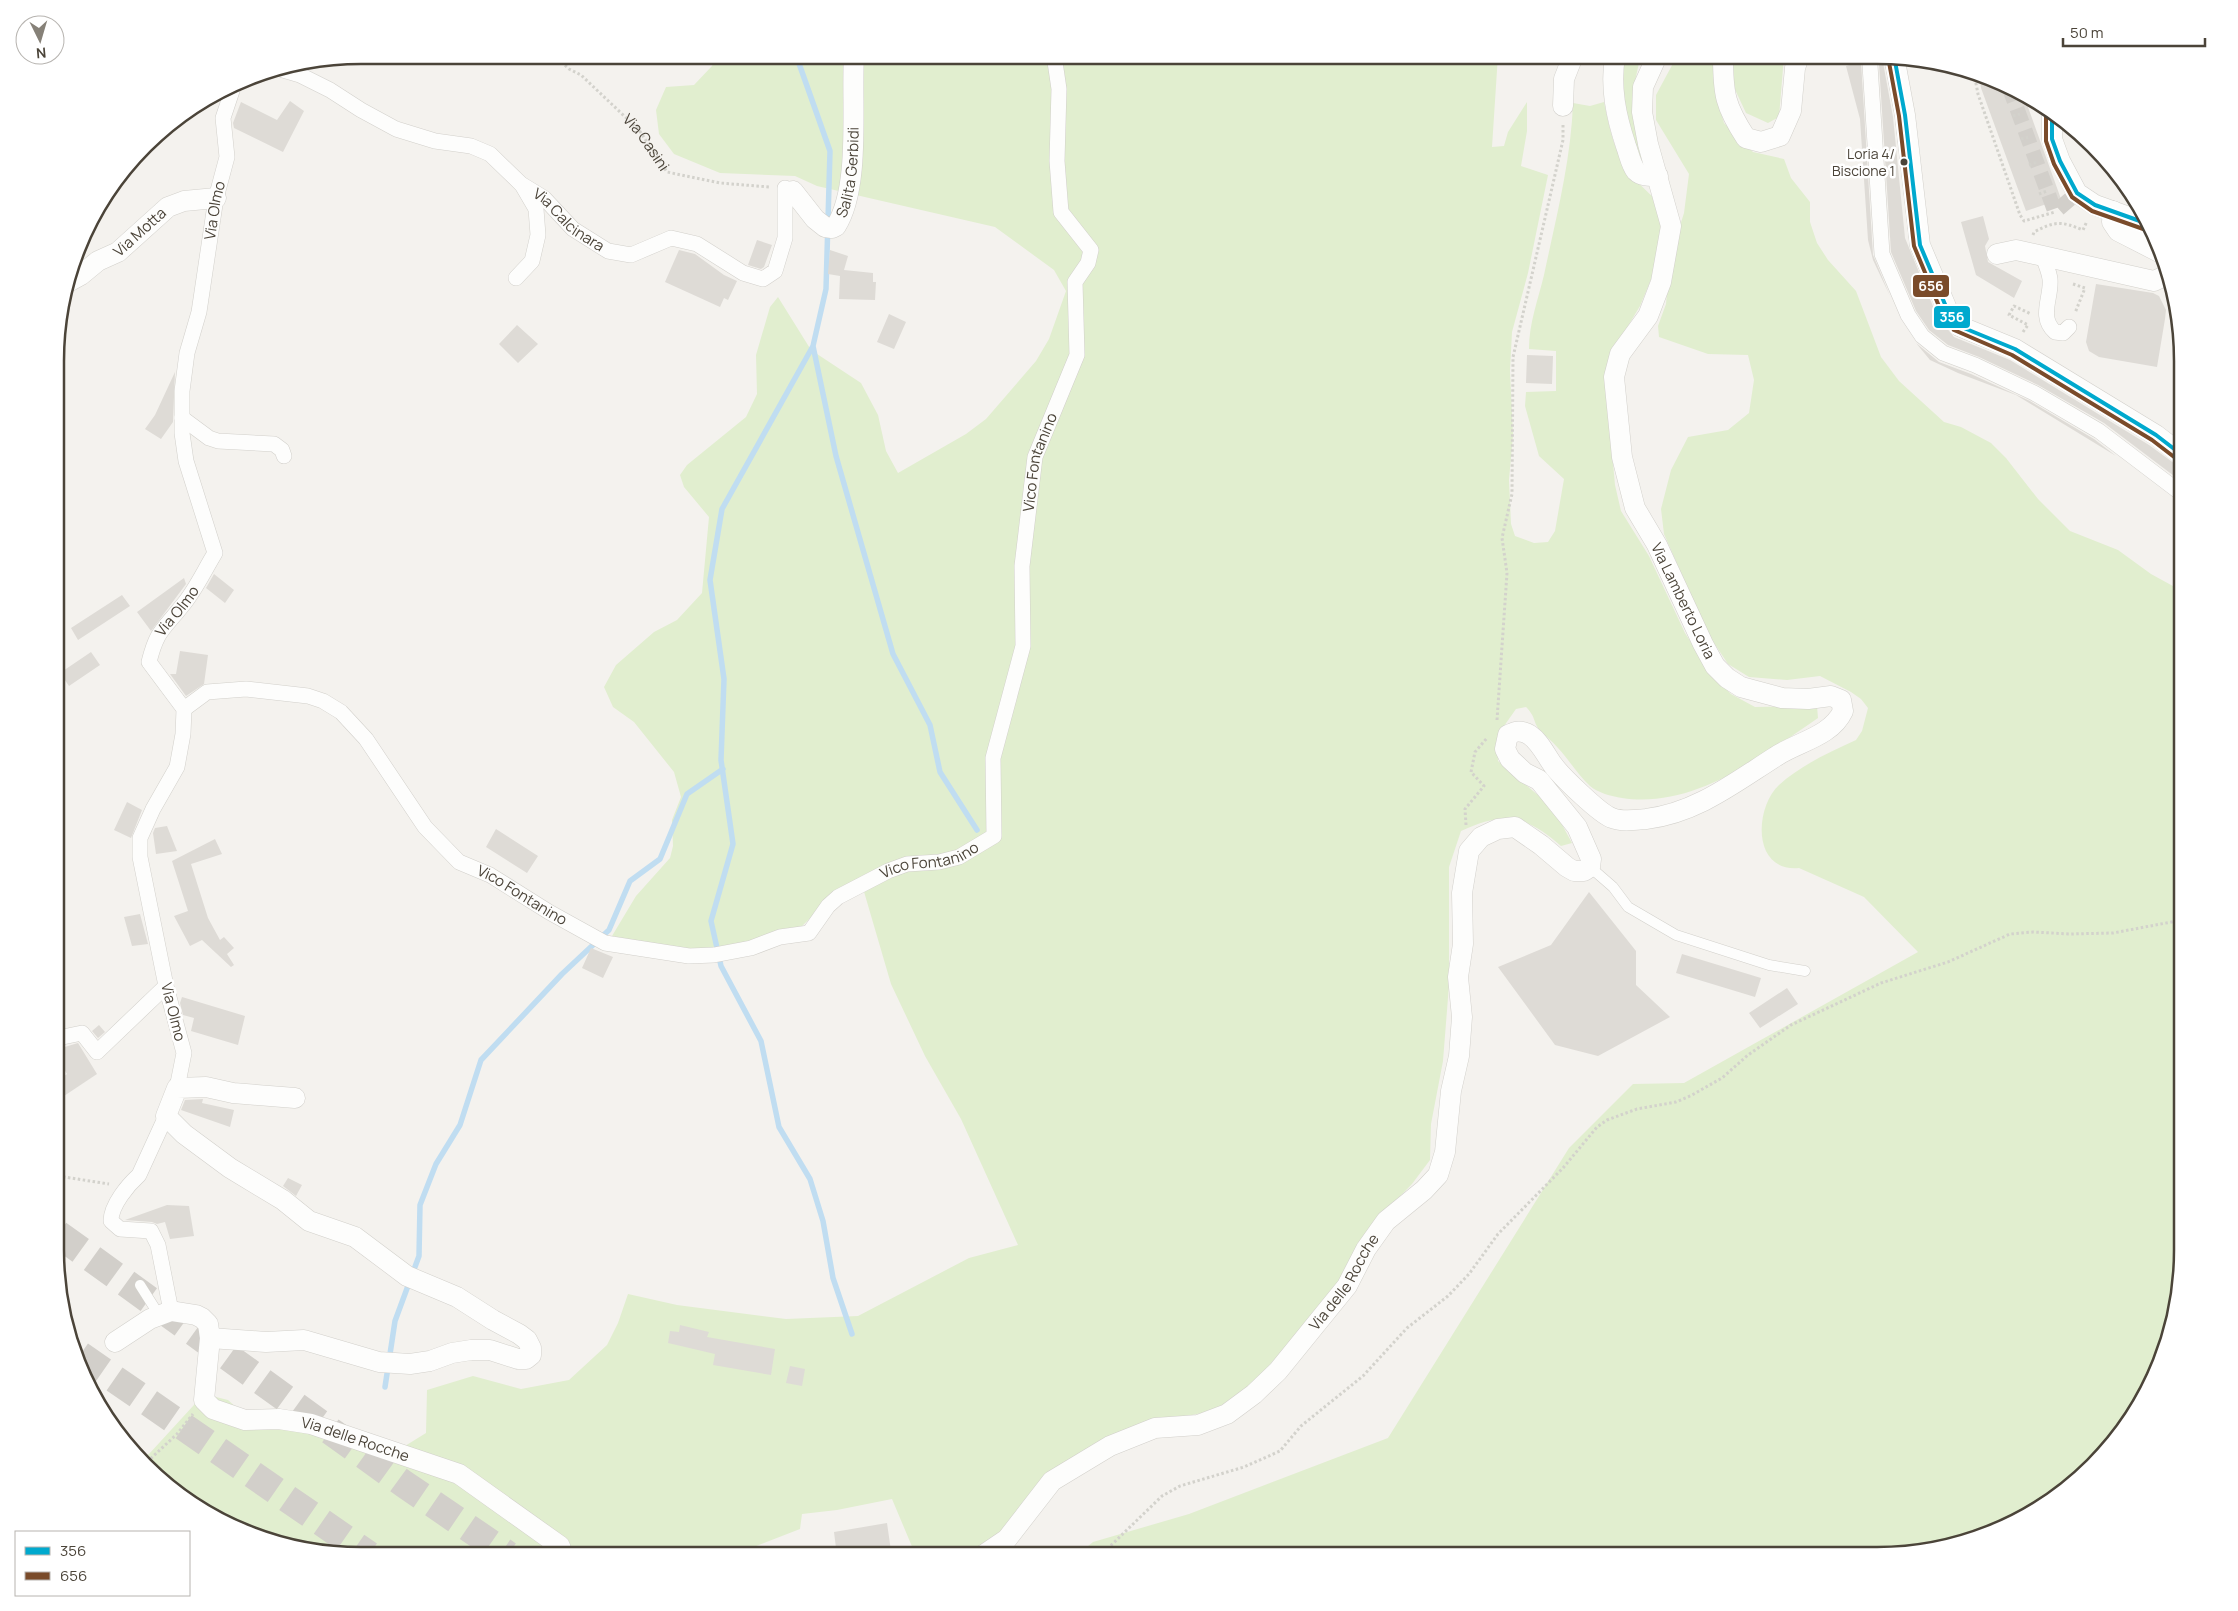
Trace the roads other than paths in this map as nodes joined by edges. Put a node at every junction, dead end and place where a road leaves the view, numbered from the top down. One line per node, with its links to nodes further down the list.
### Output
1 (853, 64): 16 (street, Salita Gerbidi)
2 (1055, 64): 31 (street, Vico Fontanino)
3 (1570, 64): 12 (street)
4 (1614, 64): 14 (street)
5 (1654, 64): 14 (street, Via Lamberto Loria)
6 (1723, 64): 7 (street)
7 (1796, 64)
8 (1895, 64): 28 (street)
9 (1870, 65): 30 (street)
10 (291, 72): 15 (street, Via Calcinara)
11 (231, 93): 17 (street, Via Olmo)
12 (1563, 106)
13 (2052, 121): 18 (street)
14 (1658, 176): 32 (street, Via Lamberto Loria)
15 (521, 184): 16 (street, Via Calcinara); 25 (street)
16 (789, 189)
17 (216, 198): 24 (street, Via Motta); 27 (street, Via Olmo)
18 (2113, 211): 19 (street); 20 (street)
19 (2139, 221)
20 (2153, 249)
21 (1997, 254): 22 (street)
22 (2043, 256): 23 (street); 26 (street)
23 (2162, 277)
24 (76, 278)
25 (516, 278)
26 (2069, 327)
27 (182, 418): 29 (street); 31 (street, Via Olmo)
28 (2174, 449)
29 (284, 456)
30 (2174, 488)
31 (184, 709): 34 (street, Via Olmo)
32 (1590, 867): 33 (lane); 44 (street, Via delle Rocche)
33 (1805, 971)
34 (166, 986): 35 (street); 36 (street, Via Olmo)
35 (64, 1035)
36 (177, 1088): 37 (street); 38 (street, Via Olmo)
37 (295, 1098)
38 (166, 1116): 40 (street, Via Olmo); 41 (street)
39 (140, 1285): 40 (lane)
40 (165, 1313): 41 (street); 42 (street)
41 (210, 1338): 43 (street, Via delle Rocche)
42 (115, 1342)
43 (560, 1547)
44 (995, 1547)

